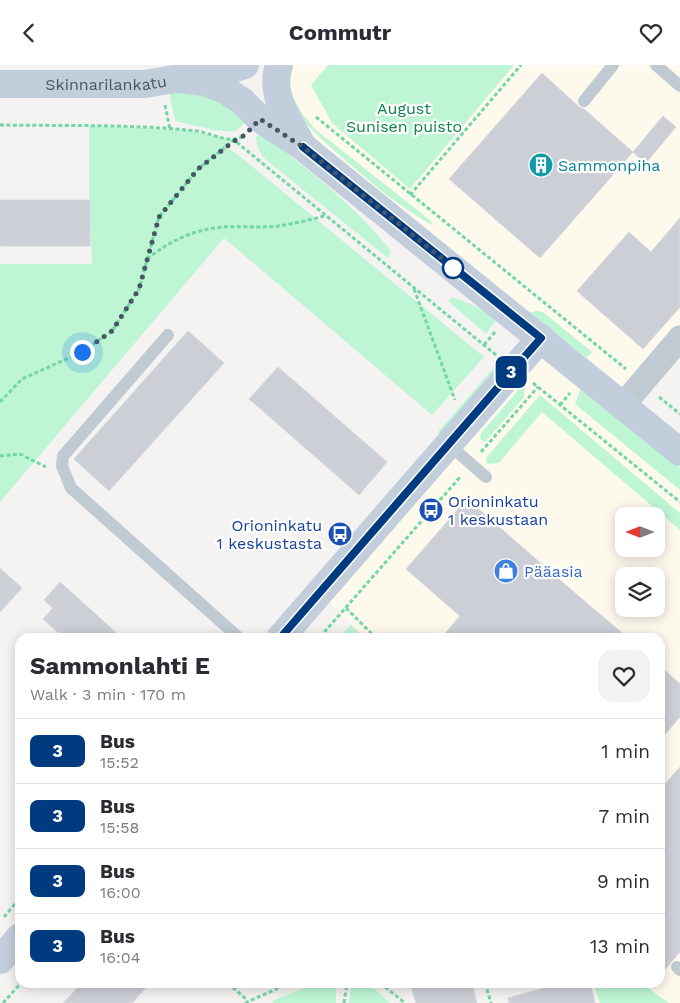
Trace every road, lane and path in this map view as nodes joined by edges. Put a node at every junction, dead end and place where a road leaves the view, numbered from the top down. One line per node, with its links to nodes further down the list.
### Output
1 (127, 65): 8 (main road, Skinnarilankatu)
2 (278, 65): 11 (main road)
3 (521, 65): 15 (path)
4 (613, 65): 10 (lane)
5 (656, 65): 9 (lane)
6 (239, 66): 7 (main road, Skinnarilankatu); 11 (main road); 11 (main road)
7 (180, 79): 8 (main road, Skinnarilankatu); 11 (main road)
8 (12, 84)
9 (680, 86)
10 (584, 101)
11 (260, 107): 14 (path); 20 (main road)
12 (311, 113): 15 (path)
13 (0, 125): 14 (path)
14 (234, 141): 16 (path); 17 (path)
15 (410, 195): 23 (path)
16 (324, 216): 17 (path); 18 (path)
17 (147, 259): 26 (path)
18 (414, 289): 22 (path); 25 (path)
19 (168, 335): 34 (lane)
20 (541, 338): 22 (main road); 27 (main road)
21 (680, 338): 23 (street)
22 (514, 369): 24 (path); 29 (main road)
23 (642, 383): 27 (street); 28 (path)
24 (538, 387): 32 (path); 35 (path)
25 (456, 401)
26 (0, 402)
27 (623, 405): 30 (main road)
28 (680, 414)
29 (448, 444): 32 (lane); 38 (main road)
30 (680, 452)
31 (0, 456): 34 (path)
32 (471, 464): 33 (lane); 36 (path)
33 (486, 477)
34 (71, 488): 37 (lane)
35 (680, 502)
36 (346, 607): 39 (path); 40 (path)
37 (234, 633)
38 (283, 633)
39 (323, 633)
40 (371, 633)
41 (15, 904): 42 (path)
42 (0, 921)
43 (15, 943): 44 (main road)
44 (0, 960)
45 (16, 988): 52 (path)
46 (233, 988): 51 (path)
47 (278, 988): 51 (path)
48 (346, 988): 53 (path)
49 (386, 988): 54 (path)
50 (486, 988): 55 (path)
51 (246, 1001)
52 (3, 1003)
53 (344, 1003)
54 (405, 1003)
55 (491, 1003)

